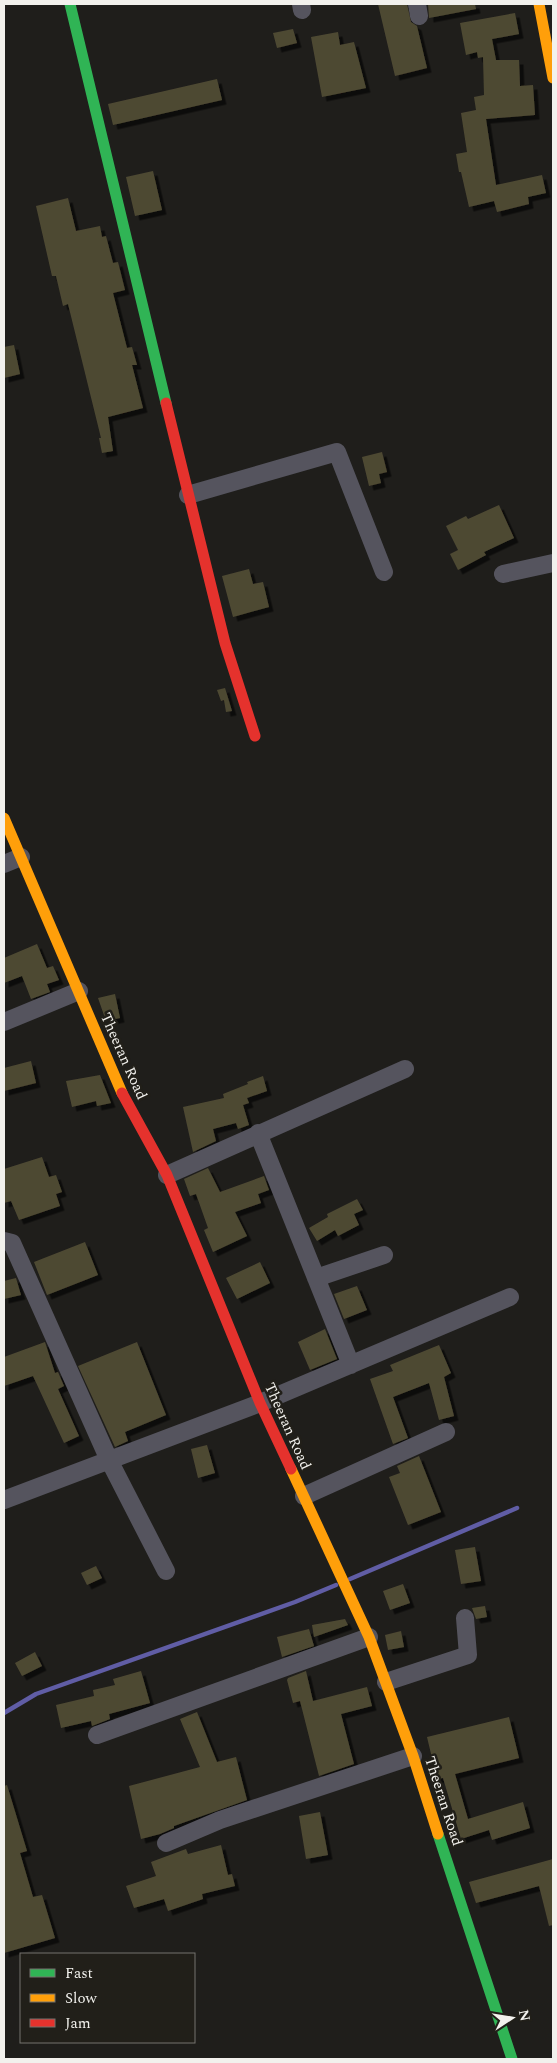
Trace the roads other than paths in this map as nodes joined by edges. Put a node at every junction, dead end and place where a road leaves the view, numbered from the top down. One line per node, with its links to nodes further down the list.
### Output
1 (70, 4): 4 (street)
2 (539, 4): 3 (street)
3 (553, 78)
4 (188, 495): 6 (street); 8 (street)
5 (553, 563): 7 (street)
6 (384, 572)
7 (504, 574)
8 (255, 736)
9 (4, 818): 10 (street, Theeran Road)
10 (21, 858): 11 (street); 12 (street, Theeran Road)
11 (4, 864)
12 (79, 991): 13 (street); 16 (street, Theeran Road)
13 (4, 1022)
14 (404, 1069): 15 (street)
15 (258, 1133): 16 (street); 19 (street)
16 (167, 1175): 22 (street, Theeran Road)
17 (4, 1241): 24 (street)
18 (384, 1255): 19 (street)
19 (316, 1278): 21 (street)
20 (510, 1297): 21 (street)
21 (351, 1365): 22 (street)
22 (260, 1403): 24 (street); 25 (street, Theeran Road)
23 (446, 1432): 25 (street)
24 (108, 1460): 26 (street); 27 (street)
25 (304, 1496): 29 (street, Theeran Road)
26 (4, 1500)
27 (166, 1571)
28 (465, 1618): 30 (street)
29 (369, 1637): 30 (street, Theeran Road); 31 (street)
30 (386, 1682): 32 (street, Theeran Road)
31 (97, 1734)
32 (413, 1756): 33 (street); 34 (street, Theeran Road)
33 (166, 1843)
34 (512, 2059)

